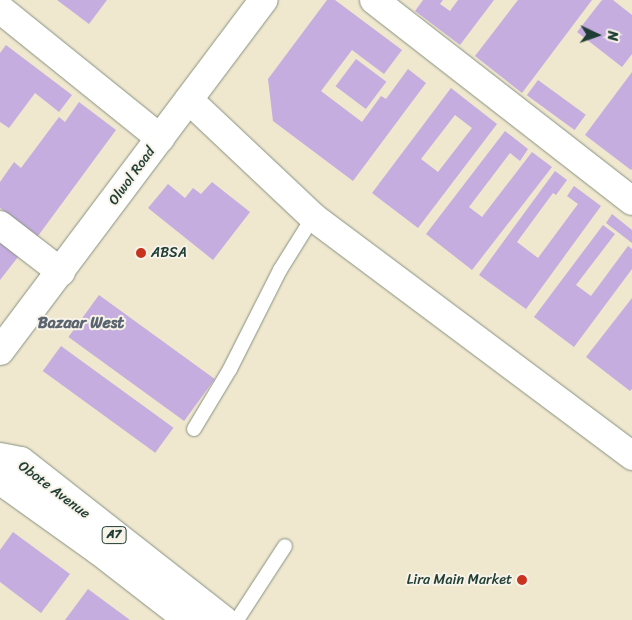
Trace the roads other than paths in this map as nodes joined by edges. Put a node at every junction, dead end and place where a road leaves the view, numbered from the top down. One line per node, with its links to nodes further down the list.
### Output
1 (264, 0): 4 (street, Olwol Road)
2 (374, 0): 6 (street)
3 (0, 9): 5 (street)
4 (189, 100): 5 (street, Olwol Road); 7 (street)
5 (160, 138): 9 (street, Olwol Road)
6 (632, 201)
7 (313, 217): 11 (lane); 12 (street)
8 (0, 225): 9 (street)
9 (62, 272): 10 (street, Olwol Road)
10 (0, 351)
11 (194, 430)
12 (632, 456)
13 (0, 457): 17 (street, Obote Avenue / A7)
14 (0, 474): 16 (street, Obote Avenue / A7)
15 (284, 546): 18 (lane)
16 (188, 620)
17 (224, 620)
18 (237, 620)

